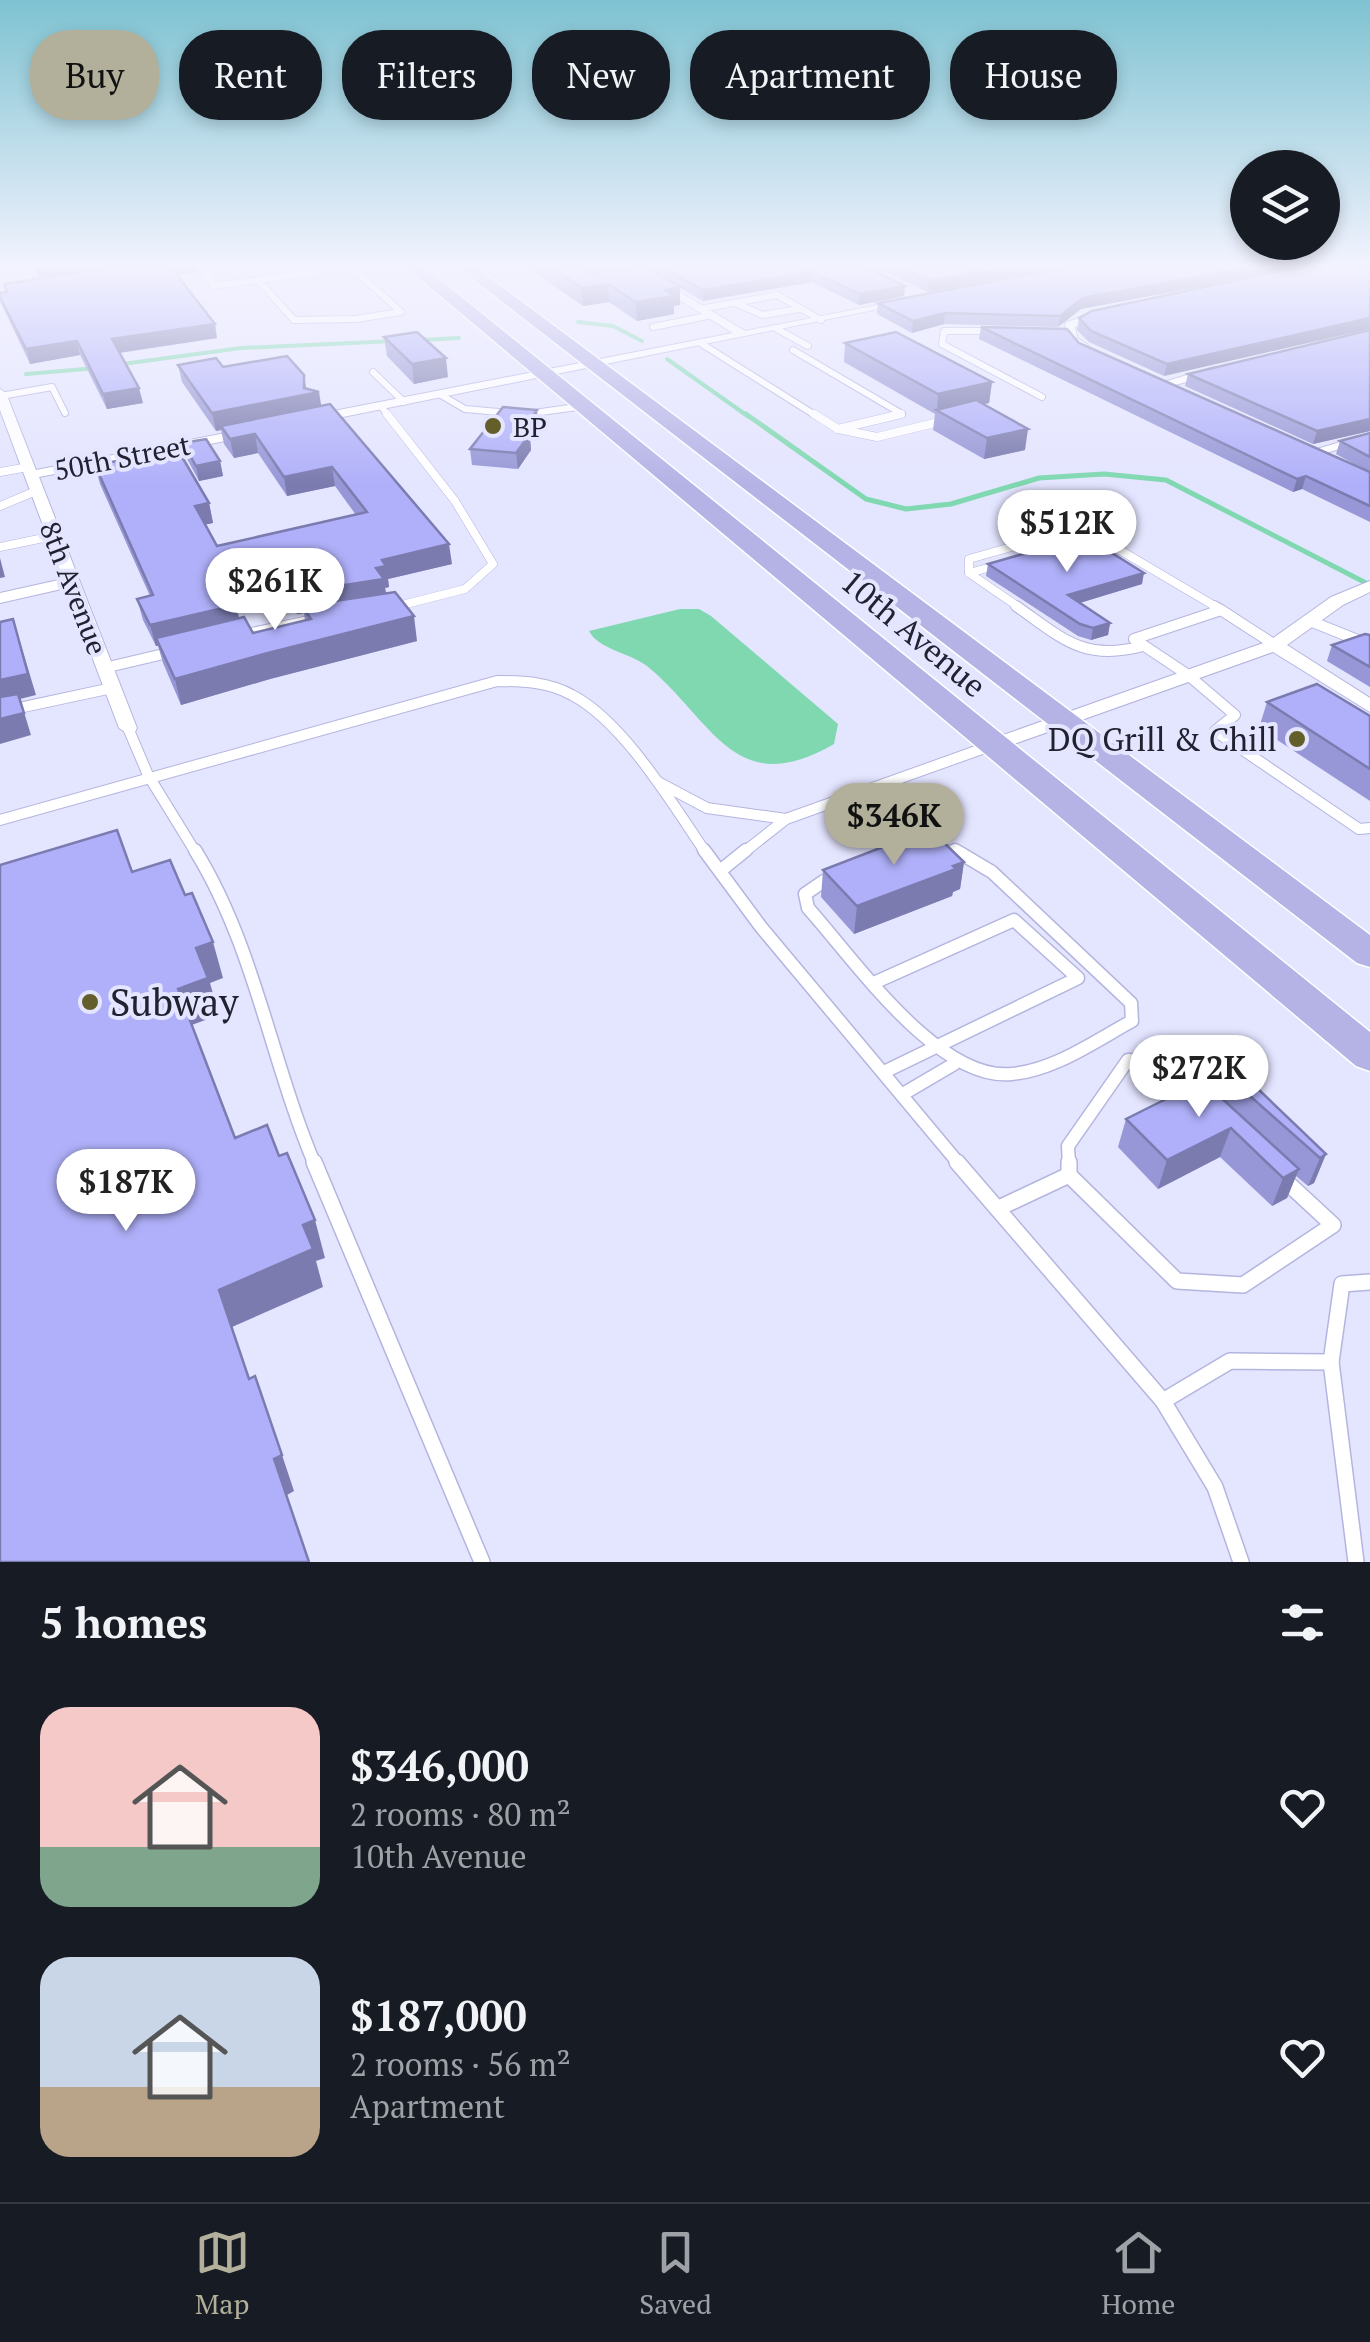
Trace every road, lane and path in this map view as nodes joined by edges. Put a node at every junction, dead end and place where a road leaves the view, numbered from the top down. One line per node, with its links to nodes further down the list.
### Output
1 (503, 339): 12 (main road, 10th Avenue)
2 (560, 339): 9 (main road, 10th Avenue)
3 (726, 339): 7 (street)
4 (796, 339): 26 (lane)
5 (943, 339): 18 (lane)
6 (1073, 339): 8 (street)
7 (702, 344): 9 (street); 26 (lane)
8 (1099, 355)
9 (593, 364): 12 (street); 58 (main road, 10th Avenue)
10 (1238, 366): 14 (street)
11 (373, 372): 19 (lane)
12 (547, 374): 17 (street); 21 (main road, 10th Avenue)
13 (1147, 376): 14 (street)
14 (1163, 384): 15 (street)
15 (1180, 392)
16 (1, 394): 22 (lane); 25 (street, 8th Avenue)
17 (442, 394): 19 (street); 21 (lane)
18 (1042, 397)
19 (404, 402): 20 (street)
20 (381, 406): 24 (street); 44 (lane)
21 (585, 406): 60 (main road, 10th Avenue)
22 (65, 413)
23 (955, 418): 26 (lane)
24 (303, 422)
25 (6, 427): 33 (street, 8th Avenue)
26 (838, 428)
27 (264, 429): 33 (street, 50th Street)
28 (1370, 436): 30 (street)
29 (1297, 445): 30 (street)
30 (1314, 452): 31 (street)
31 (1342, 466)
32 (0, 472): 33 (lane)
33 (32, 478): 34 (lane); 35 (street, 8th Avenue)
34 (0, 506)
35 (53, 536): 37 (lane); 41 (street, 8th Avenue)
36 (1096, 536): 38 (lane); 40 (lane); 45 (lane)
37 (0, 547)
38 (1060, 547)
39 (1006, 563): 40 (lane)
40 (969, 573): 51 (lane)
41 (70, 582): 43 (street); 53 (street, 8th Avenue)
42 (1367, 587): 47 (street)
43 (0, 598)
44 (382, 609)
45 (1220, 610): 49 (lane); 51 (lane)
46 (316, 620): 48 (lane)
47 (1310, 621): 49 (street); 50 (lane)
48 (233, 638)
49 (1275, 644): 54 (street); 56 (street)
50 (1370, 645)
51 (1143, 646): 54 (lane)
52 (178, 651): 53 (lane)
53 (104, 668): 55 (street, 8th Avenue)
54 (1188, 674): 58 (street); 65 (lane)
55 (112, 688): 57 (lane); 59 (street, 8th Avenue)
56 (1370, 706)
57 (0, 712)
58 (1060, 720): 60 (street); 67 (main road, 10th Avenue)
59 (128, 728): 61 (lane)
60 (993, 744): 63 (lane); 70 (main road, 10th Avenue)
61 (148, 775): 62 (lane); 64 (lane); 79 (lane)
62 (653, 779): 63 (lane); 66 (lane)
63 (786, 819): 66 (lane)
64 (0, 820)
65 (1370, 828)
66 (720, 872): 72 (lane)
67 (1370, 954)
68 (876, 982): 69 (lane); 69 (lane); 71 (lane)
69 (932, 1046): 71 (lane); 72 (lane)
70 (1370, 1055)
71 (954, 1064): 73 (lane)
72 (884, 1072): 73 (lane)
73 (902, 1094): 75 (lane)
74 (1069, 1175): 74 (lane); 75 (lane)
75 (999, 1208): 78 (lane)
76 (1370, 1282): 77 (lane)
77 (1331, 1362): 78 (lane); 81 (lane)
78 (1164, 1402): 80 (lane)
79 (482, 1562)
80 (1240, 1562)
81 (1356, 1562)

